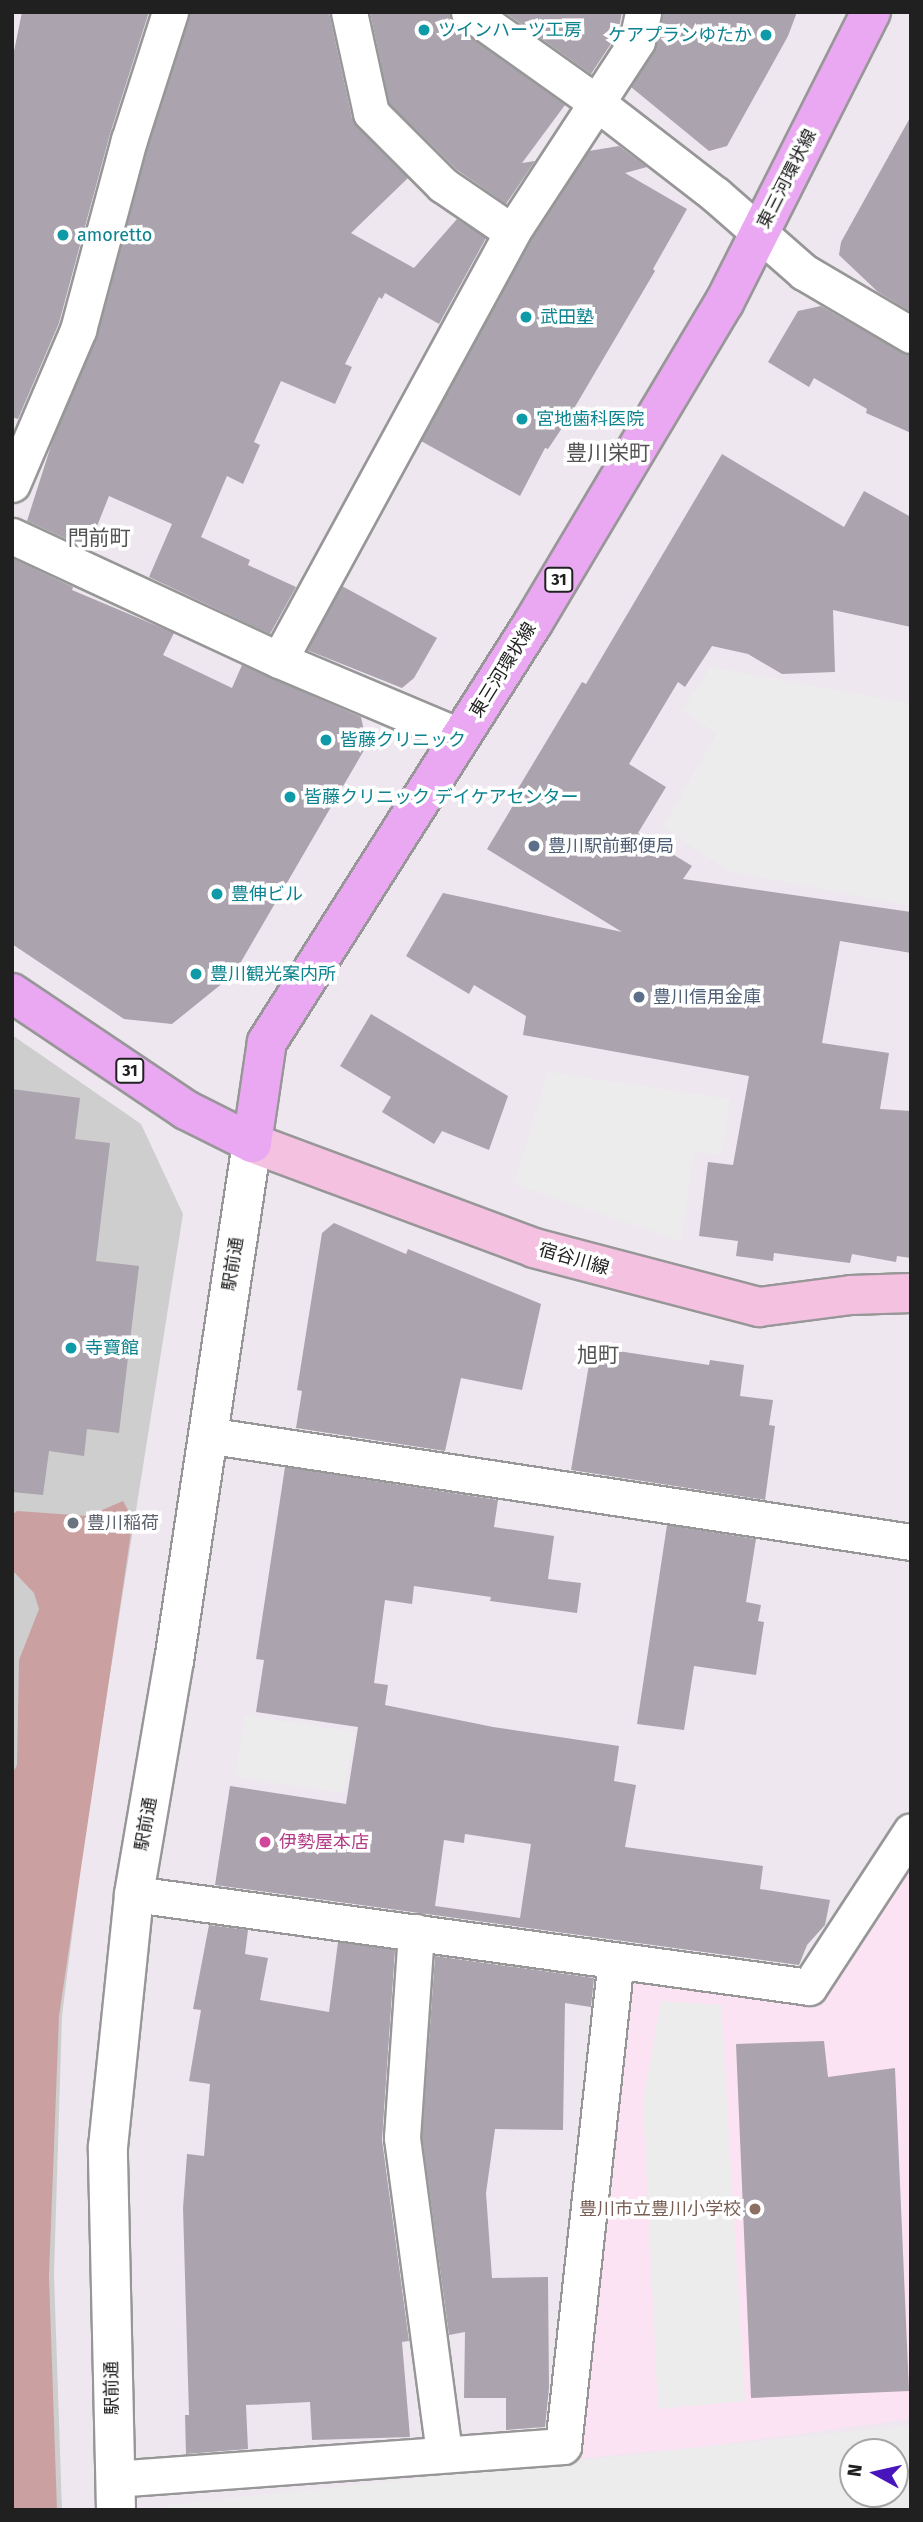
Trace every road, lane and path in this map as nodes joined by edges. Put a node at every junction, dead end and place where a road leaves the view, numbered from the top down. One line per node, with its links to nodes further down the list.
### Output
1 (170, 12): 10 (street)
2 (349, 12): 7 (street)
3 (469, 12): 6 (street)
4 (643, 12): 6 (street)
5 (871, 12): 8 (main road, 東三河環状線 / 31)
6 (597, 103): 7 (street); 8 (street)
7 (512, 232): 13 (street)
8 (760, 234): 9 (street); 14 (main road, 東三河環状線 / 31)
9 (911, 334)
10 (24, 429): 11 (street)
11 (12, 484)
12 (12, 536): 13 (street)
13 (279, 660): 14 (street)
14 (461, 737): 16 (main road, 東三河環状線 / 31)
15 (12, 993): 16 (main road, 31)
16 (251, 1143): 17 (main road, 宿谷川線); 18 (street, 駅前通)
17 (911, 1293)
18 (206, 1435): 19 (street); 21 (street, 駅前通)
19 (911, 1542)
20 (911, 1831): 23 (street)
21 (134, 1894): 22 (street); 25 (street, 駅前通)
22 (416, 1932): 23 (street); 24 (street)
23 (616, 1962): 24 (street)
24 (444, 2454): 25 (street)
25 (115, 2494)

